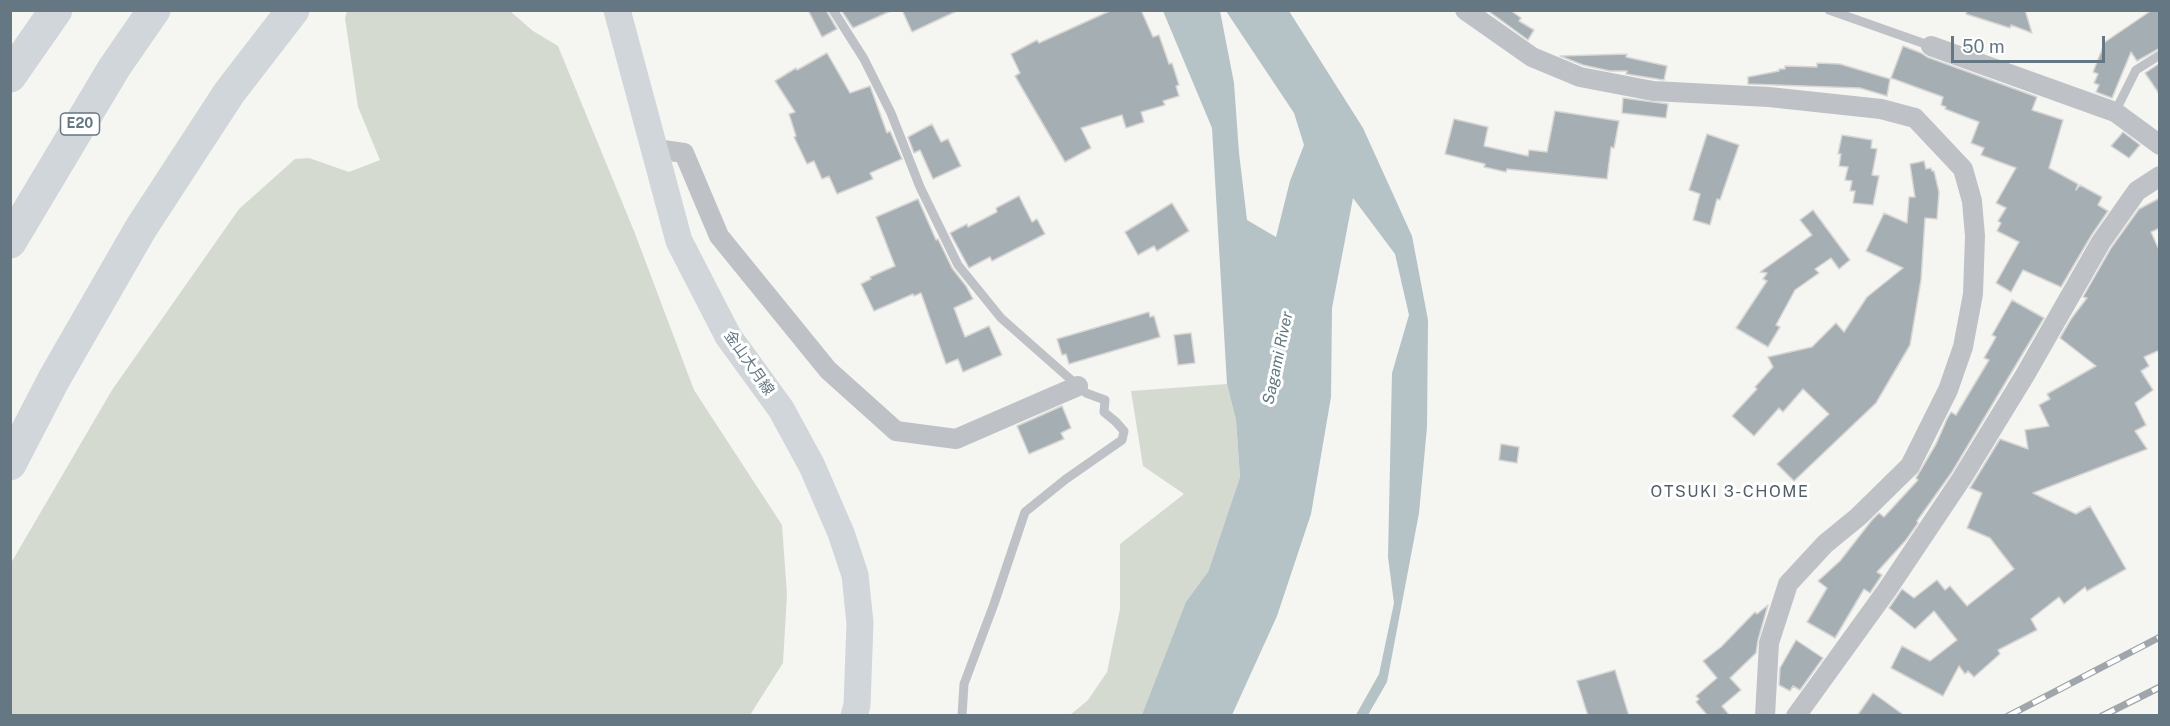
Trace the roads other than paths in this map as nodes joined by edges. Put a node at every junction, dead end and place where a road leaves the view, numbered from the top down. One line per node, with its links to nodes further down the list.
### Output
1 (56, 10): 10 (highway)
2 (154, 10): 15 (highway, E20)
3 (293, 10): 17 (highway)
4 (617, 10): 13 (main road, 金山大月線)
5 (833, 10): 16 (lane)
6 (1465, 10): 20 (street)
7 (1829, 10): 8 (lane)
8 (1931, 46): 11 (street)
9 (2160, 55): 11 (lane)
10 (10, 76)
11 (2115, 112): 12 (street)
12 (2160, 146)
13 (656, 149): 16 (street); 18 (main road, 金山大月線)
14 (2160, 176): 21 (street)
15 (10, 242)
16 (1078, 386): 19 (lane)
17 (10, 464)
18 (854, 716)
19 (962, 716)
20 (1765, 716)
21 (1796, 716)

